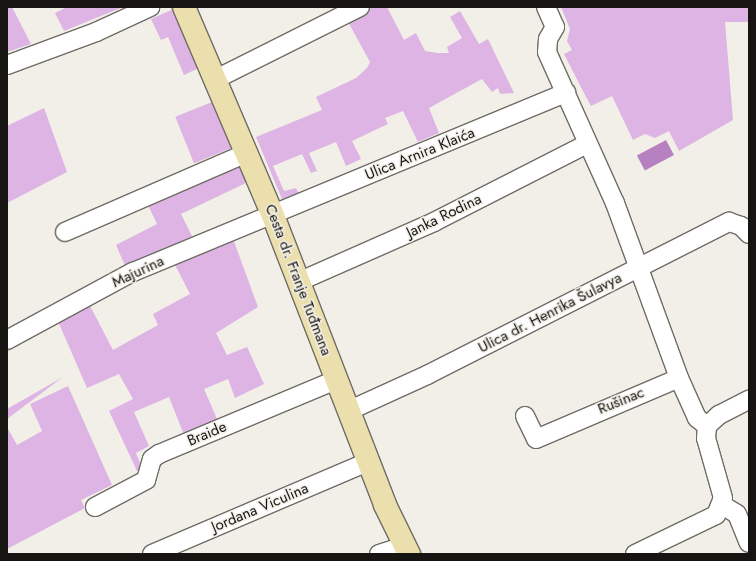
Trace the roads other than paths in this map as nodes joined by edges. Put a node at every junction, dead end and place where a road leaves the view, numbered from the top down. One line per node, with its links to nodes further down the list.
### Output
1 (150, 7): 5 (street)
2 (184, 7): 6 (main road, Cesta dr. Franje Tuđmana)
3 (360, 7): 6 (street)
4 (546, 7): 7 (street)
5 (7, 65)
6 (216, 79): 9 (main road, Cesta dr. Franje Tuđmana)
7 (566, 93): 8 (street); 10 (street, Ulica Arnira Klaića)
8 (587, 144): 13 (street); 14 (street, Janka Rodina)
9 (247, 153): 10 (main road, Cesta dr. Franje Tuđmana); 11 (street)
10 (272, 213): 14 (main road, Cesta dr. Franje Tuđmana); 15 (street, Majurina)
11 (65, 232)
12 (749, 234): 13 (street, Ulica dr. Henrika Šulavya)
13 (639, 268): 16 (street); 19 (street, Ulica dr. Henrika Šulavya)
14 (298, 282): 17 (main road, Cesta dr. Franje Tuđmana)
15 (7, 340)
16 (679, 378): 20 (street, Rušinac); 21 (street)
17 (336, 380): 19 (main road, Cesta dr. Franje Tuđmana); 24 (street, Braide)
18 (749, 400): 21 (street)
19 (348, 411): 22 (main road, Cesta dr. Franje Tuđmana)
20 (525, 416)
21 (707, 426): 23 (street)
22 (368, 462): 26 (main road, Cesta dr. Franje Tuđmana); 27 (street, Jordana Viculina)
23 (722, 505): 25 (street); 29 (street)
24 (95, 507)
25 (749, 543)
26 (406, 550): 28 (street)
27 (152, 554)
28 (379, 554)
29 (635, 554)

